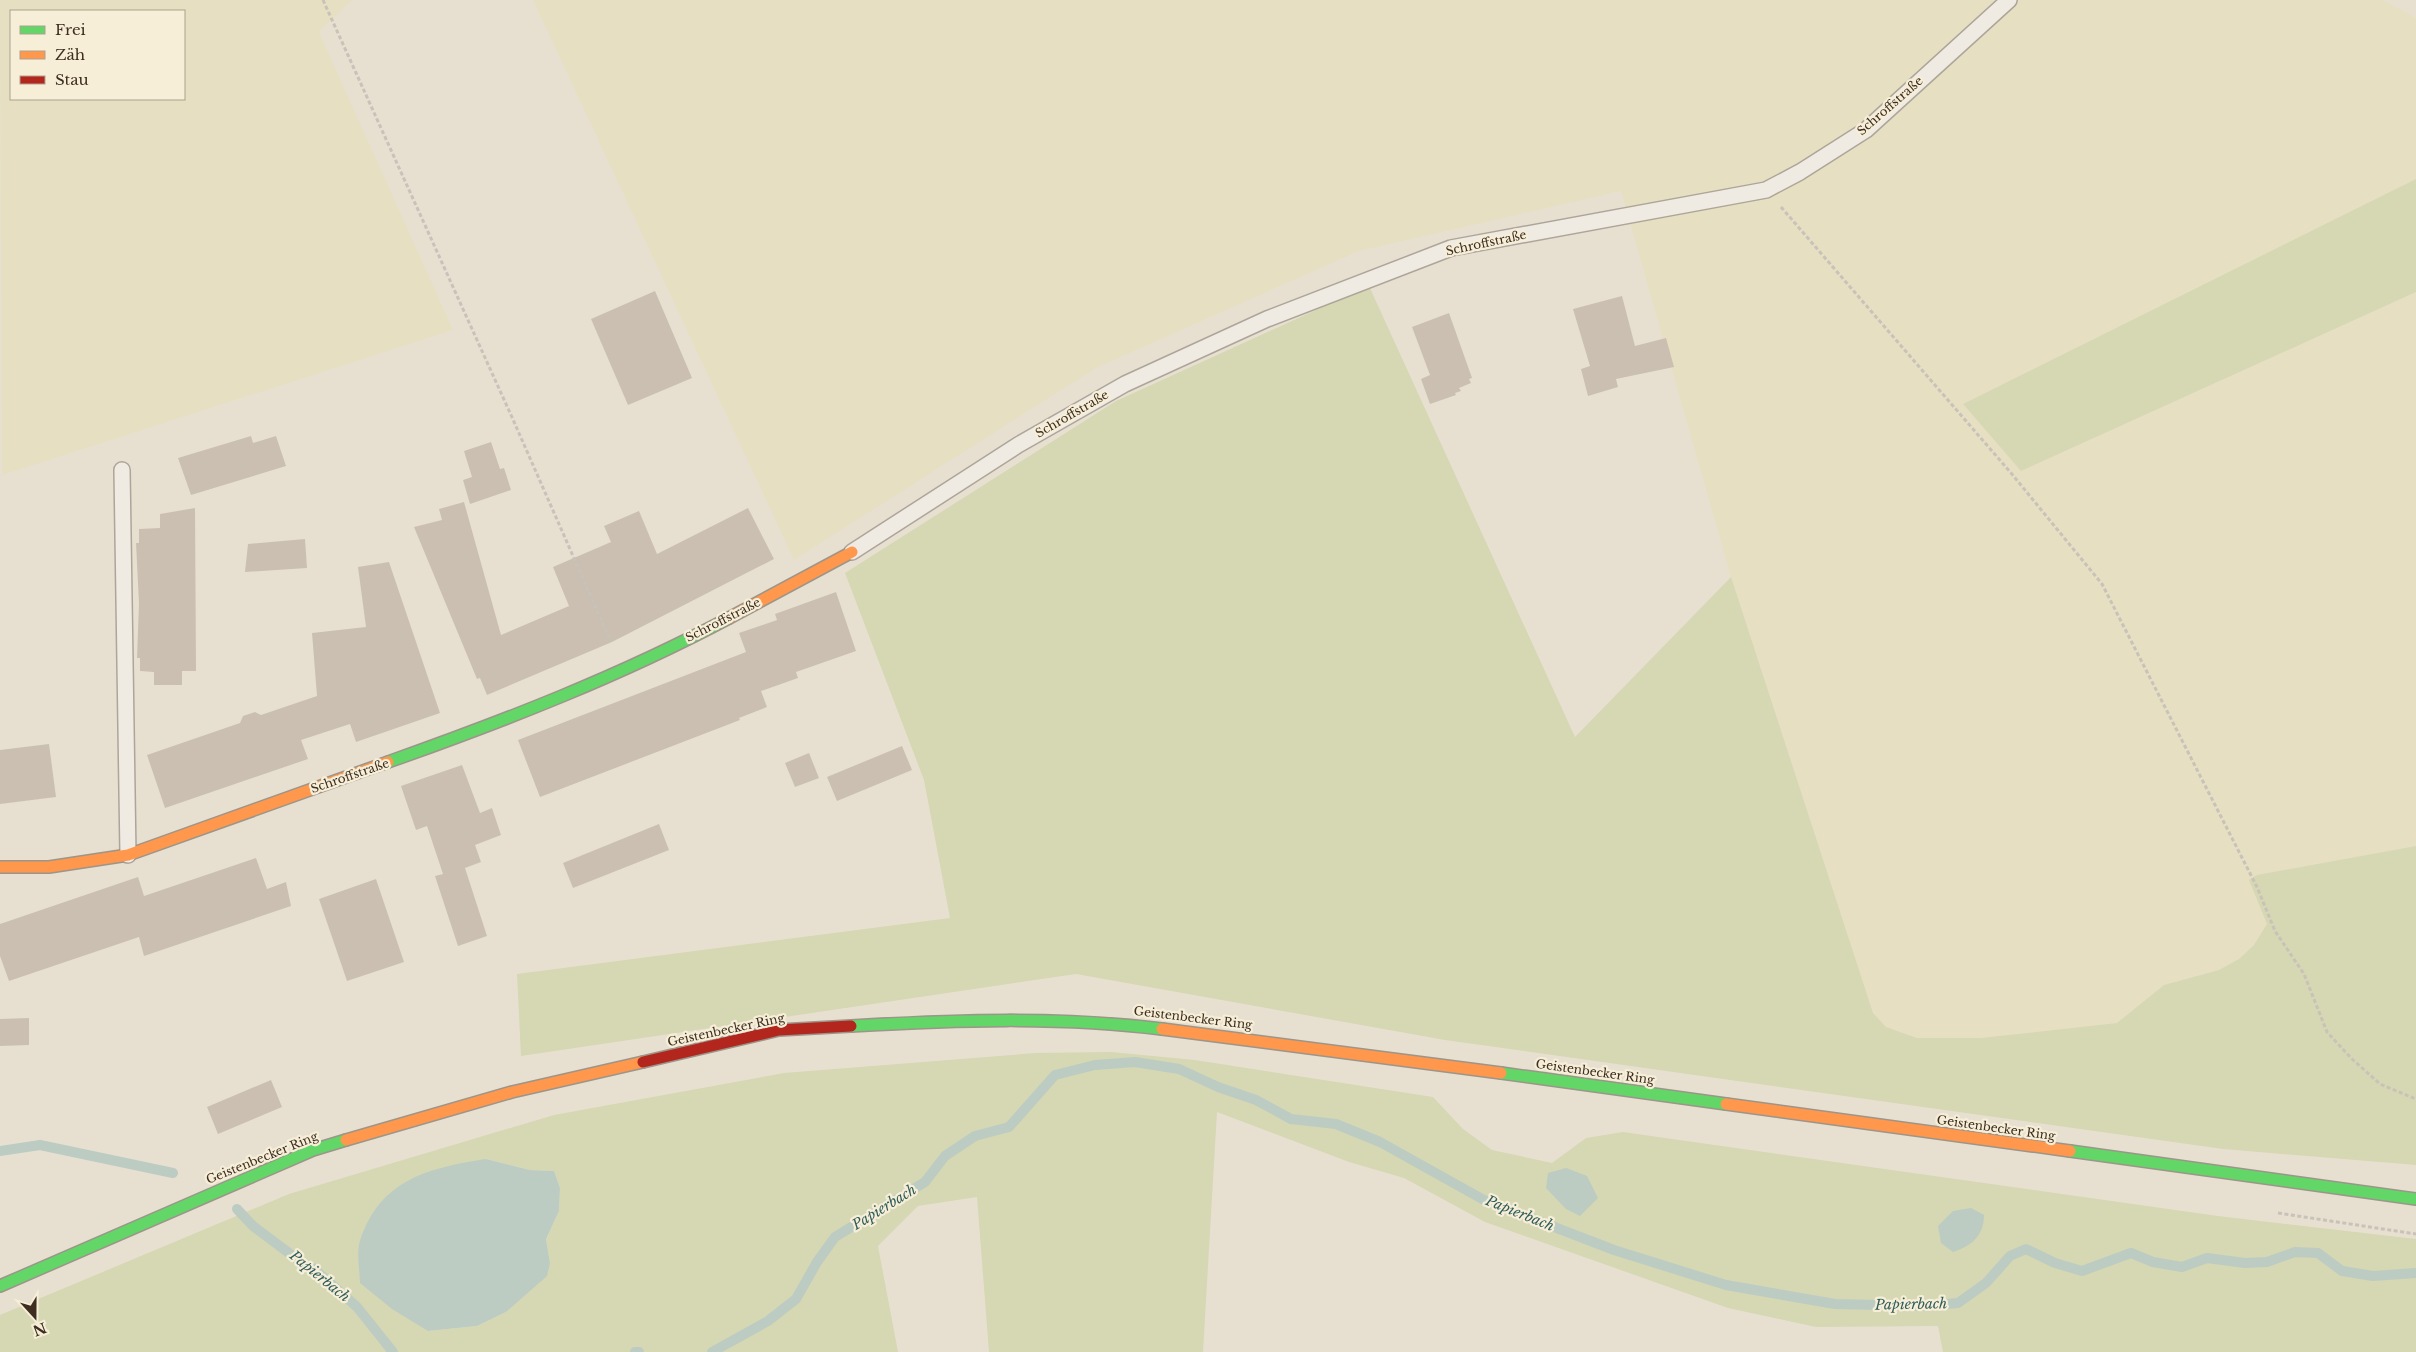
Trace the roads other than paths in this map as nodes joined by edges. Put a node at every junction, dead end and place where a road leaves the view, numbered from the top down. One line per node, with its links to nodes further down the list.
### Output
1 (2009, 0): 3 (lane, Schroffstraße)
2 (122, 470): 4 (lane)
3 (852, 552): 4 (main road, Schroffstraße)
4 (128, 855): 5 (main road, Schroffstraße)
5 (0, 867)
6 (2416, 1199): 7 (main road, Geistenbecker Ring)
7 (0, 1286)

